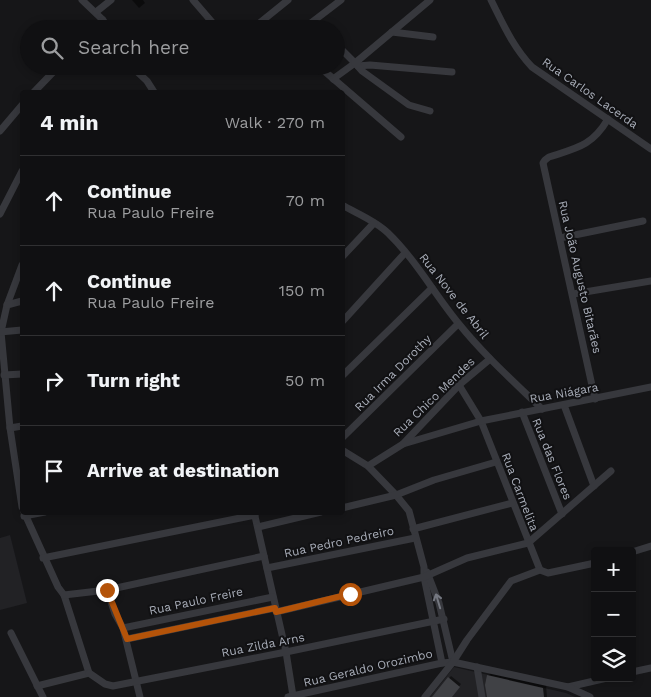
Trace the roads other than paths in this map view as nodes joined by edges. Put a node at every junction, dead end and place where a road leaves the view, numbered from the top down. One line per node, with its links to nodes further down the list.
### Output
1 (82, 0): 8 (street)
2 (111, 0): 8 (street)
3 (193, 0): 10 (street)
4 (288, 0): 11 (street)
5 (341, 0): 12 (street)
6 (430, 0): 13 (street)
7 (491, 0): 28 (street, Rua Carlos Lacerda)
8 (96, 12): 9 (street)
9 (103, 20)
10 (210, 20)
11 (263, 20)
12 (315, 20)
13 (392, 32): 14 (street); 16 (street)
14 (433, 37)
15 (345, 53): 16 (street)
16 (356, 64): 17 (street); 18 (street); 27 (street)
17 (345, 71)
18 (452, 72)
19 (50, 75): 24 (street)
20 (141, 75): 25 (street)
21 (329, 75): 23 (street)
22 (339, 75): 23 (street)
23 (333, 79): 30 (street)
24 (36, 90)
25 (153, 90)
26 (20, 107): 29 (street)
27 (430, 111)
28 (608, 119): 31 (street, Rua Carlos Lacerda); 37 (street, Rua João Augusto Bitarães)
29 (0, 131)
30 (401, 136)
31 (651, 149)
32 (20, 175): 34 (street)
33 (345, 207): 36 (street, Rua Nove de Abril)
34 (0, 214)
35 (643, 221): 37 (street)
36 (374, 223): 38 (street); 39 (street, Rua Nove de Abril)
37 (560, 238): 43 (street, Rua João Augusto Bitarães)
38 (345, 254)
39 (406, 254): 42 (street, Rua Nove de Abril); 46 (street)
40 (20, 270): 45 (street)
41 (651, 282): 43 (street)
42 (432, 288): 47 (street, Rua Nove de Abril); 51 (street)
43 (573, 294): 56 (street, Rua João Augusto Bitarães)
44 (20, 302): 45 (street)
45 (7, 305): 49 (street)
46 (345, 319)
47 (458, 324): 50 (street, Rua Nove de Abril); 63 (street, Rua Irma Dorothy)
48 (20, 330): 49 (street)
49 (0, 332): 53 (street)
50 (490, 359): 54 (street, Rua Chico Mendes); 58 (street, Rua Nove de Abril)
51 (345, 373)
52 (20, 374): 53 (street)
53 (4, 375): 62 (street)
54 (459, 386): 60 (street, Rua Carmelita); 64 (street, Rua Chico Mendes)
55 (651, 387): 56 (street, Rua Niágara)
56 (595, 399): 57 (street, Rua Niágara)
57 (564, 405): 58 (street, Rua Niágara); 70 (street)
58 (542, 409): 59 (street, Rua Niágara)
59 (522, 412): 60 (street, Rua Niágara); 74 (street, Rua das Flores)
60 (481, 421): 64 (street, Rua Niágara); 66 (street, Rua Carmelita)
61 (20, 426): 62 (street)
62 (10, 428): 69 (street)
63 (345, 435)
64 (403, 444): 67 (street, Rua Chico Mendes)
65 (345, 454): 67 (street)
66 (496, 462): 71 (street); 72 (street, Rua Carmelita)
67 (368, 466): 71 (street)
68 (611, 471): 70 (street)
69 (20, 473)
70 (594, 486): 74 (street)
71 (396, 495): 73 (street); 80 (street)
72 (512, 503): 80 (street); 82 (street, Rua Carmelita)
73 (345, 507)
74 (562, 514): 82 (street)
75 (24, 515): 86 (street)
76 (250, 515): 86 (street)
77 (255, 515): 79 (street)
78 (308, 515): 79 (street)
79 (258, 527): 85 (street)
80 (413, 529): 81 (street)
81 (415, 538): 88 (street, Rua Pedro Pedreiro); 90 (street)
82 (528, 543): 89 (street, Rua Carmelita); 90 (street, Rua Paulo Freire)
83 (651, 546): 84 (street)
84 (636, 551)
85 (264, 556): 88 (street); 91 (street)
86 (43, 558): 92 (street)
87 (591, 564): 89 (street)
88 (266, 568): 93 (street)
89 (540, 570): 103 (street)
90 (427, 576): 94 (street, Rua Paulo Freire); 96 (street, one-way to 90); 97 (street)
91 (107, 590): 92 (street); 99 (street)
92 (64, 595): 108 (street)
93 (273, 597): 94 (street); 95 (street, Rua Paulo Freire)
94 (275, 610): 98 (street, Rua Paulo Freire); 102 (street)
95 (203, 612): 98 (street); 99 (street, Rua Paulo Freire)
96 (444, 619): 97 (street, Rua Zilda Arns); 103 (street)
97 (434, 621): 102 (street, Rua Zilda Arns); 104 (street)
98 (205, 624): 101 (street, Rua Paulo Freire)
99 (123, 628): 101 (street)
100 (10, 633): 111 (street)
101 (127, 639): 109 (street)
102 (286, 652): 109 (street, Rua Zilda Arns); 113 (street)
103 (453, 662): 104 (street, Rua Geraldo Orozimbo); 105 (street, Rua Geraldo Orozimbo); 116 (street)
104 (442, 663): 113 (street, Rua Geraldo Orozimbo)
105 (477, 667): 112 (street, Rua Geraldo Orozimbo); 117 (street)
106 (651, 668): 107 (street)
107 (636, 671)
108 (88, 673): 109 (street, Rua Zilda Arns); 111 (street)
109 (137, 681): 115 (street)
110 (591, 682): 112 (street)
111 (37, 686): 114 (street)
112 (568, 687): 118 (street)
113 (291, 696)
114 (43, 697)
115 (140, 697)
116 (425, 697)
117 (482, 697)
118 (590, 697)

